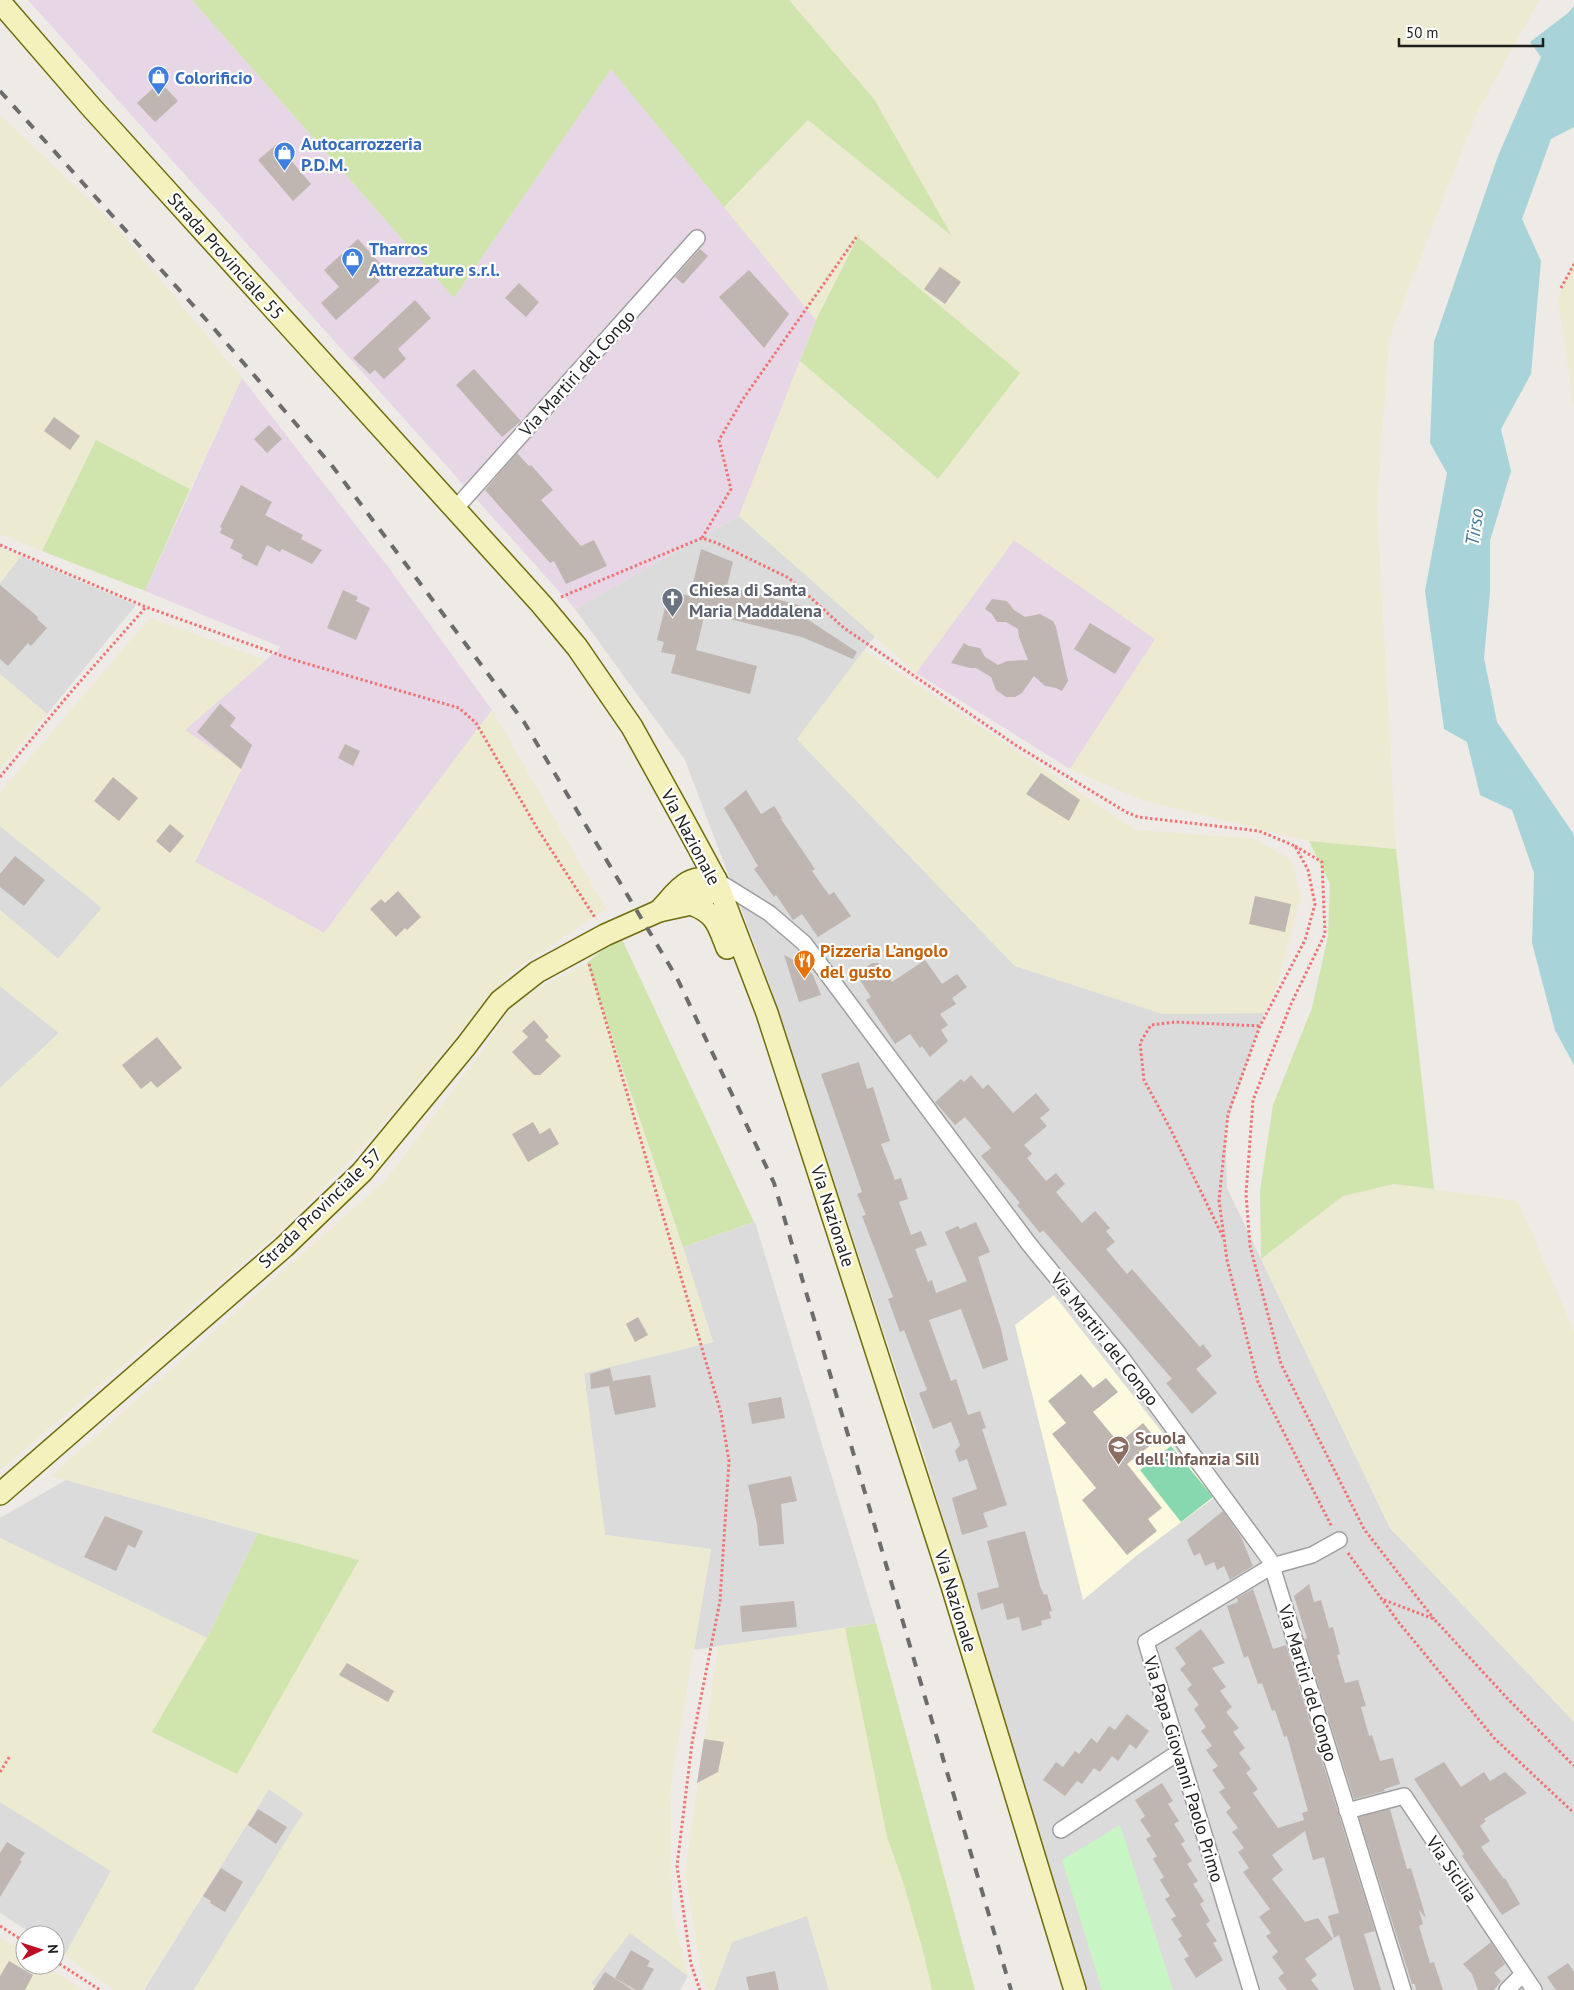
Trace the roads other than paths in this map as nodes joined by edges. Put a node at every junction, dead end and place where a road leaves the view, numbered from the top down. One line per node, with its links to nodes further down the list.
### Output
1 (0, 2): 3 (main road, Strada Provinciale 55)
2 (698, 238): 3 (street, Via Martiri del Congo)
3 (456, 508): 4 (main road, Via Nazionale)
4 (684, 821): 5 (main road, Via Nazionale); 6 (main road)
5 (716, 880): 6 (main road); 7 (main road, Strada Provinciale 57); 9 (main road, Via Nazionale); 12 (street, Via Martiri del Congo)
6 (685, 883): 8 (main road, Strada Provinciale 57)
7 (692, 904): 8 (main road, Strada Provinciale 57); 9 (main road)
8 (659, 910): 10 (main road, Strada Provinciale 57)
9 (767, 1013): 17 (main road, Via Nazionale)
10 (0, 1494)
11 (1339, 1540): 12 (street, Via Papa Giovanni Paolo Primo)
12 (1272, 1566): 13 (street, Via Papa Giovanni Paolo Primo); 14 (street, Via Martiri del Congo)
13 (1179, 1752): 15 (street); 18 (street, Via Papa Giovanni Paolo Primo)
14 (1348, 1811): 16 (street, Via Sicilia); 19 (street, Via Martiri del Congo)
15 (1061, 1830)
16 (1522, 1974): 20 (street); 21 (street, Via Sicilia)
17 (1075, 1990)
18 (1251, 1990)
19 (1403, 1990)
20 (1507, 1990)
21 (1534, 1990)

